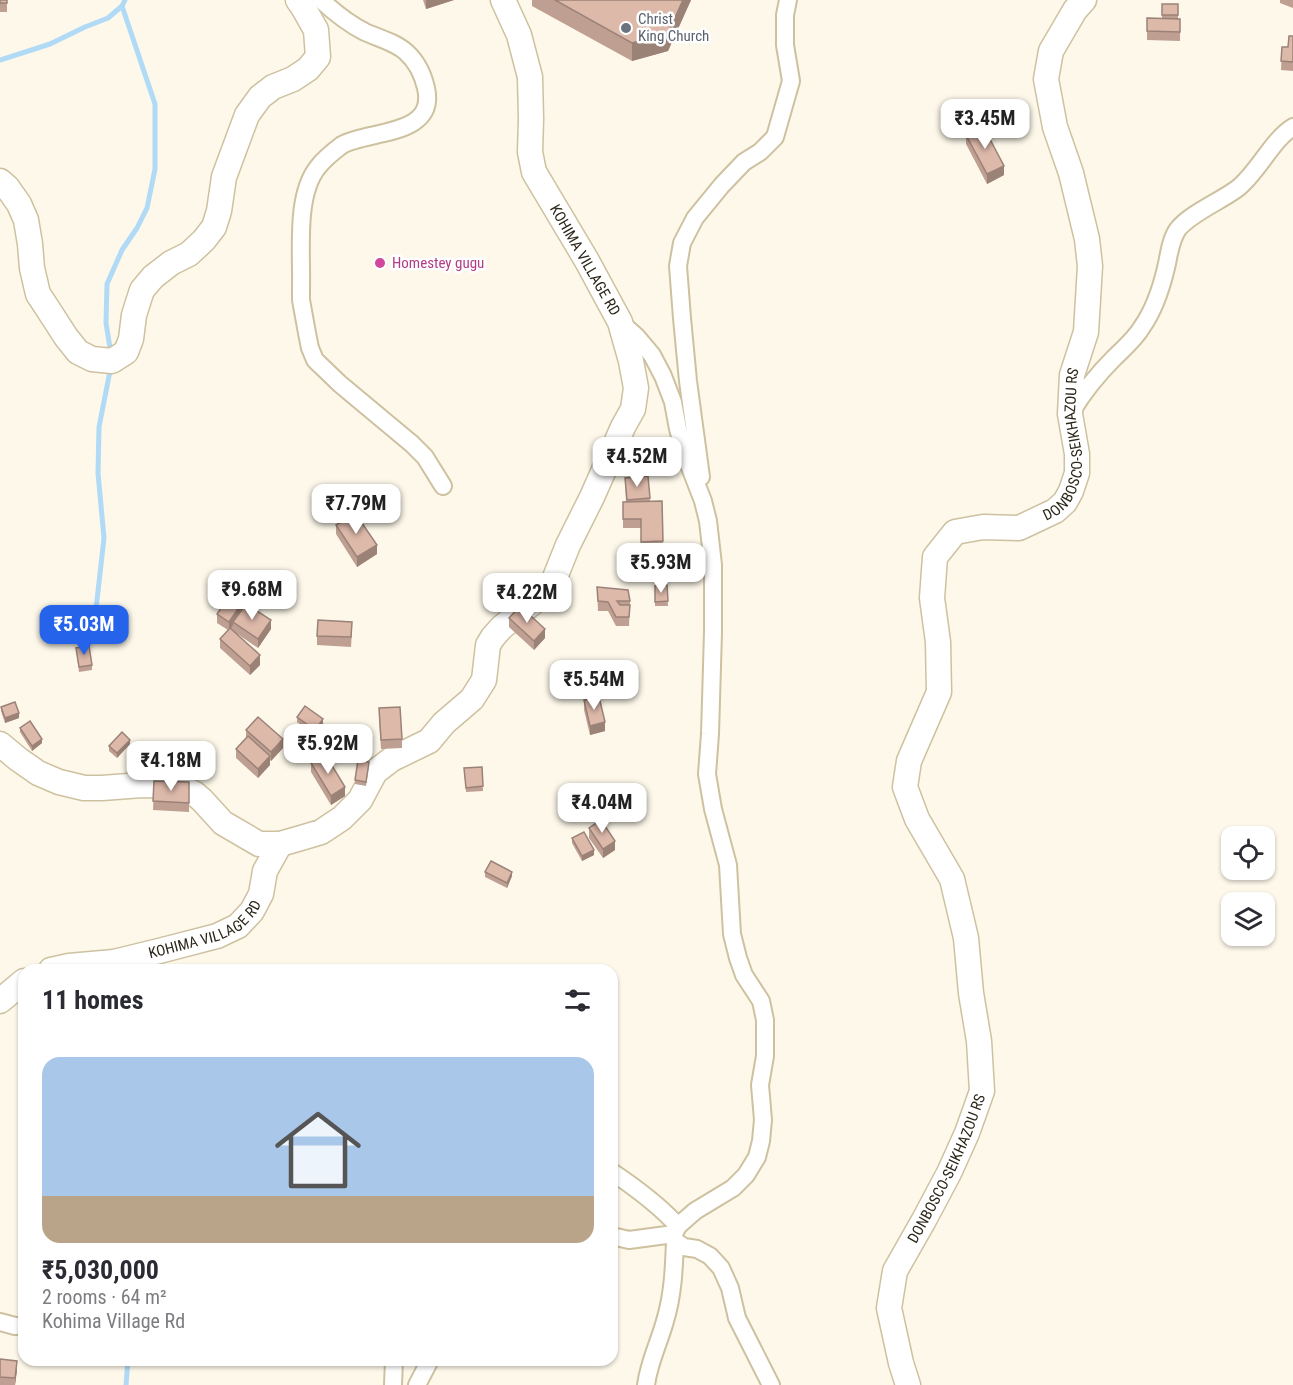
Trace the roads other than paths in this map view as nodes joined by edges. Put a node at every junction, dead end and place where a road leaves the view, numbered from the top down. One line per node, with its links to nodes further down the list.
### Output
1 (298, 0): 7 (main road)
2 (321, 0): 10 (street)
3 (502, 0): 8 (main road, KOHIMA VILLAGE RD)
4 (788, 0): 11 (street)
5 (1084, 0): 9 (main road, DONBOSCO-SEIKHAZOU RS)
6 (1293, 127): 9 (street)
7 (0, 181)
8 (620, 322): 11 (street); 13 (main road, KOHIMA VILLAGE RD)
9 (1070, 414): 28 (main road, DONBOSCO-SEIKHAZOU RS)
10 (443, 486)
11 (704, 501): 18 (street)
12 (0, 744): 13 (main road, KOHIMA VILLAGE RD)
13 (280, 844): 14 (main road, KOHIMA VILLAGE RD)
14 (92, 964)
15 (18, 986): 16 (main road)
16 (0, 1001)
17 (618, 1176): 18 (street)
18 (675, 1234): 19 (street); 26 (street); 27 (street)
19 (618, 1237)
20 (0, 1322): 21 (street)
21 (18, 1326)
22 (394, 1366): 24 (street)
23 (427, 1366): 25 (street)
24 (393, 1385)
25 (417, 1385)
26 (646, 1385)
27 (771, 1385)
28 (908, 1385)

